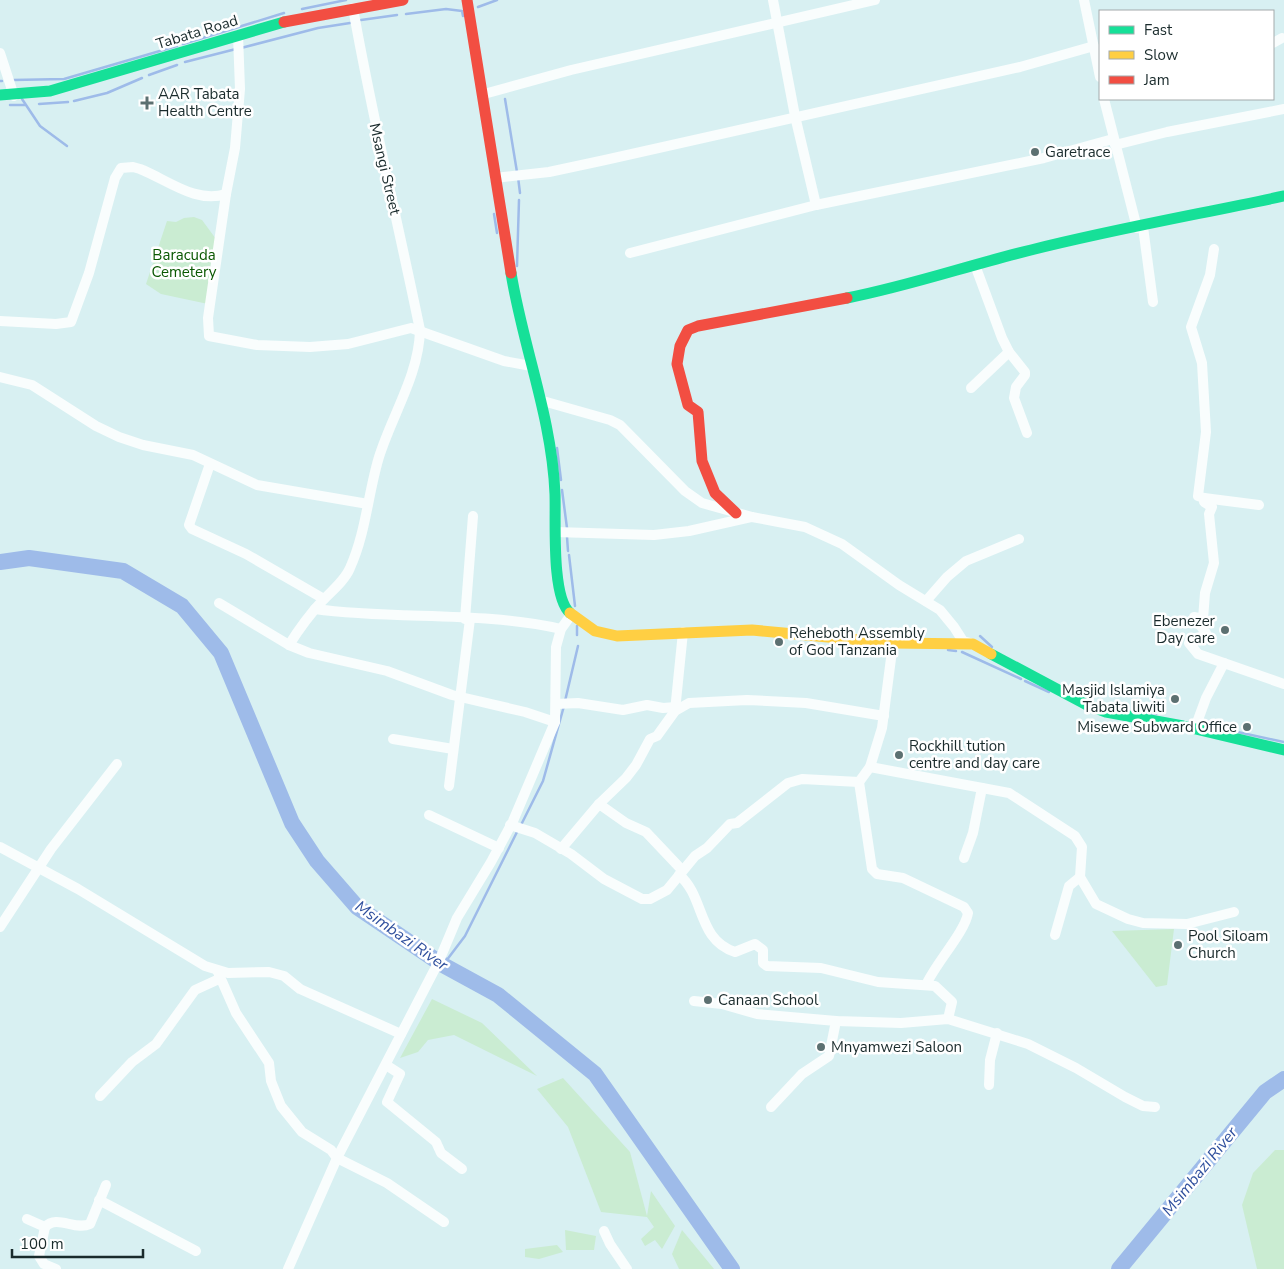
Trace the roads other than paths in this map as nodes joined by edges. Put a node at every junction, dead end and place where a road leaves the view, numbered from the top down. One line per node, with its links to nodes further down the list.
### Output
1 (403, 0): 6 (main road, Tabata Road)
2 (467, 0): 12 (main road)
3 (774, 0): 7 (street)
4 (875, 0): 7 (street)
5 (1084, 0): 9 (street)
6 (353, 8): 8 (main road, Tabata Road); 29 (street, Msangi Street)
7 (778, 23): 12 (street); 17 (street)
8 (238, 35): 14 (main road, Tabata Road); 20 (street)
9 (1094, 46): 11 (street); 17 (street)
10 (0, 53): 14 (street)
11 (1099, 73)
12 (484, 94): 19 (main road)
13 (0, 95): 14 (main road, Tabata Road)
14 (14, 96)
15 (1104, 100): 18 (street)
16 (1284, 109): 18 (street)
17 (795, 116): 19 (street); 22 (street)
18 (1114, 142): 22 (street); 23 (street)
19 (496, 178): 31 (main road)
20 (226, 194): 28 (street); 29 (street)
21 (1284, 196): 23 (main road)
22 (816, 205): 25 (street)
23 (1140, 227): 26 (main road); 27 (street)
24 (1214, 249): 37 (street)
25 (630, 253)
26 (976, 265): 30 (street); 40 (main road)
27 (1153, 302)
28 (0, 321)
29 (420, 330): 31 (street); 38 (street, Msangi Street)
30 (1010, 352): 33 (street); 35 (street)
31 (531, 366): 34 (main road)
32 (0, 377): 36 (street)
33 (971, 388)
34 (543, 401): 40 (street); 43 (main road)
35 (1027, 433)
36 (210, 464): 38 (street); 45 (street)
37 (1204, 498): 39 (street); 56 (street)
38 (368, 504): 45 (street, Msangi Street)
39 (1259, 505)
40 (736, 513): 42 (street)
41 (473, 516): 50 (street)
42 (752, 517): 43 (street); 46 (street)
43 (556, 532): 49 (main road)
44 (1019, 539): 46 (street)
45 (324, 599): 48 (street, Msangi Street)
46 (926, 600): 54 (street)
47 (219, 603): 55 (street)
48 (315, 609): 50 (street); 55 (street, Msangi Street)
49 (571, 615): 51 (street); 52 (main road)
50 (468, 619): 51 (street); 58 (street)
51 (561, 629): 59 (street)
52 (683, 632): 53 (main road); 60 (street)
53 (893, 643): 54 (main road); 61 (street)
54 (973, 644): 63 (main road)
55 (289, 645): 58 (street)
56 (1224, 663): 57 (street); 63 (street)
57 (1284, 684)
58 (460, 698): 62 (street); 65 (street)
59 (556, 704): 60 (street); 62 (street)
60 (675, 708): 61 (street); 72 (street)
61 (884, 716): 68 (street)
62 (554, 722): 74 (street)
63 (1195, 728): 66 (main road)
64 (393, 740): 65 (street)
65 (453, 750): 70 (street)
66 (1284, 750)
67 (117, 764): 79 (street)
68 (870, 767): 69 (street); 71 (street)
69 (859, 782): 80 (street); 86 (street)
70 (448, 786)
71 (982, 788): 78 (street); 81 (street)
72 (599, 804): 77 (street); 80 (street)
73 (429, 815): 76 (street)
74 (510, 825): 76 (street); 77 (street)
75 (0, 847): 79 (street)
76 (499, 848): 91 (street)
77 (561, 849): 80 (street)
78 (964, 858)
79 (39, 869): 83 (street); 85 (street)
80 (681, 873): 86 (street)
81 (1080, 877): 82 (street); 84 (street)
82 (1234, 912)
83 (0, 927)
84 (1055, 935)
85 (218, 975): 91 (street); 94 (street); 97 (street)
86 (926, 985): 88 (street)
87 (694, 1001): 89 (street)
88 (948, 1019): 89 (street); 90 (street)
89 (836, 1021): 95 (street)
90 (997, 1033): 93 (street); 96 (street)
91 (400, 1034): 92 (street)
92 (386, 1065): 97 (street); 98 (street)
93 (989, 1085)
94 (100, 1096)
95 (771, 1107)
96 (1155, 1107)
97 (338, 1158): 102 (street); 107 (street)
98 (462, 1170)
99 (106, 1185): 100 (street)
100 (99, 1200): 103 (street); 105 (street)
101 (27, 1219): 103 (street)
102 (444, 1222)
103 (45, 1227): 106 (street)
104 (604, 1231): 108 (street)
105 (196, 1251)
106 (56, 1269)
107 (288, 1269)
108 (627, 1269)

